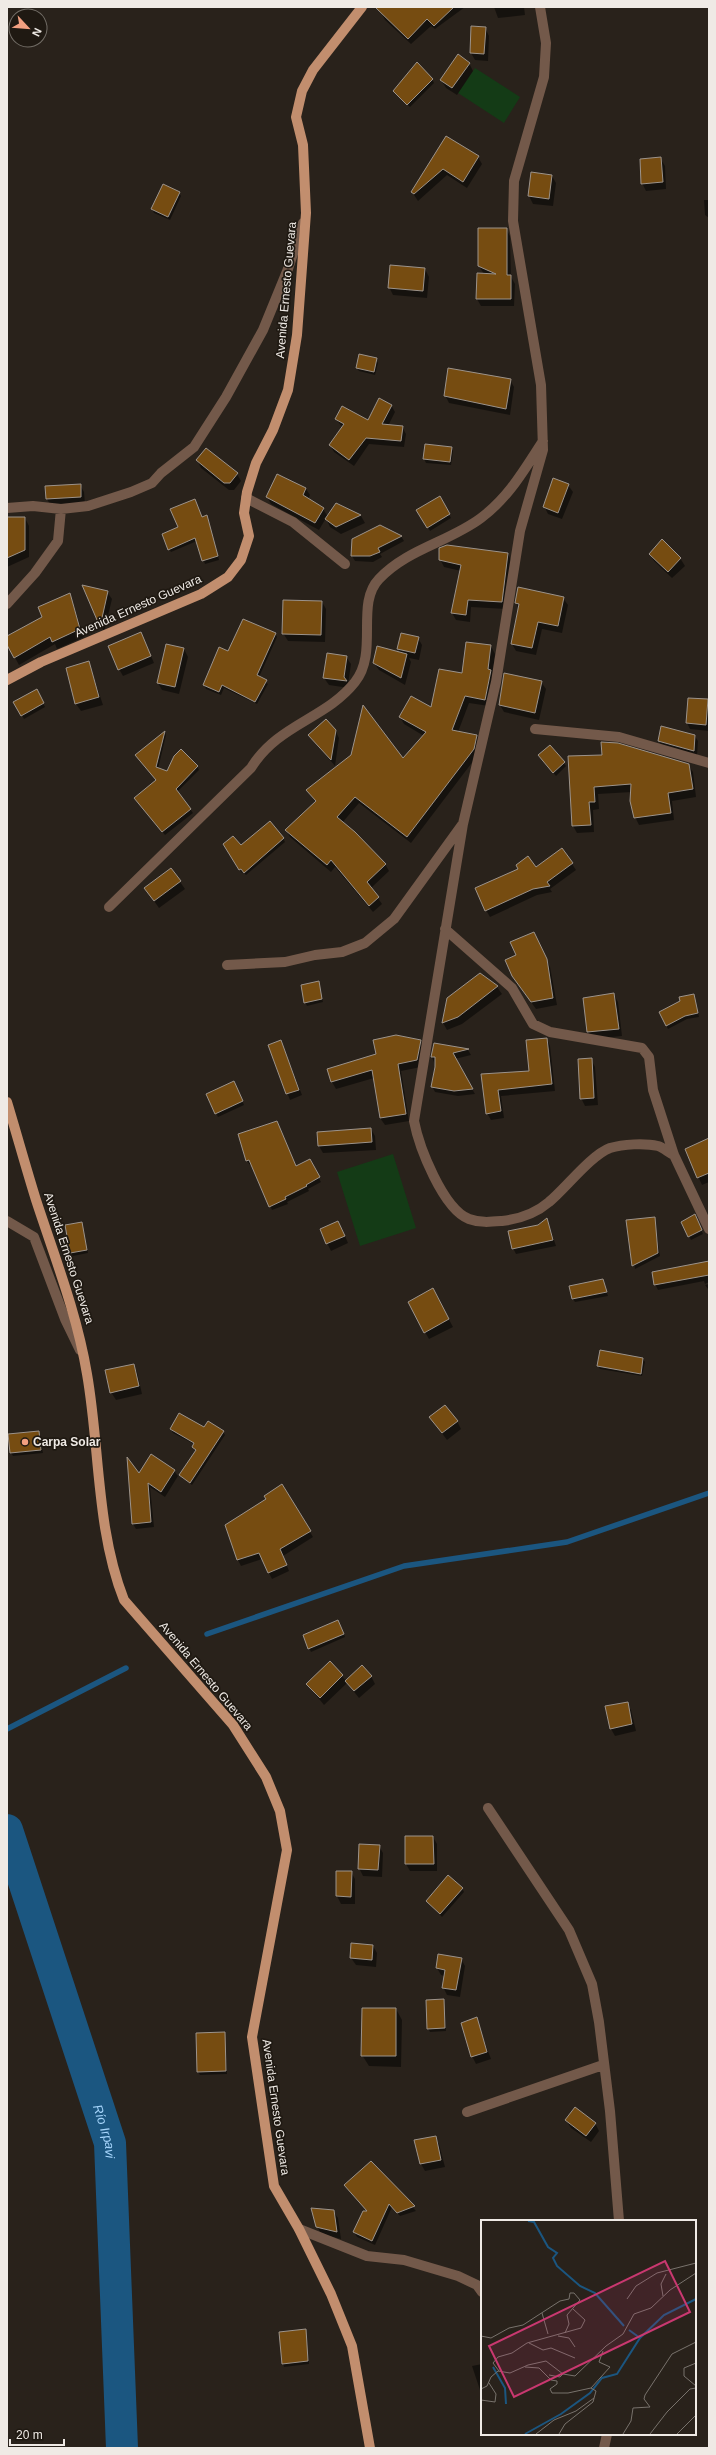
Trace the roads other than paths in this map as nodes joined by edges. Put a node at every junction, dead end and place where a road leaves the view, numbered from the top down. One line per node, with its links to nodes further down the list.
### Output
1 (362, 7): 3 (main road, Avenida Ernesto Guevara)
2 (540, 7): 4 (street)
3 (306, 213): 5 (main road, Avenida Ernesto Guevara); 7 (street)
4 (544, 439): 13 (street); 14 (street)
5 (246, 498): 8 (street); 10 (main road, Avenida Ernesto Guevara)
6 (7, 508): 7 (street)
7 (61, 509): 9 (street)
8 (344, 564)
9 (7, 604)
10 (7, 680)
11 (535, 729): 12 (street)
12 (709, 762)
13 (463, 824): 15 (street); 16 (street)
14 (109, 907)
15 (445, 929): 18 (street); 18 (street)
16 (228, 965)
17 (7, 1102): 21 (main road, Avenida Ernesto Guevara)
18 (674, 1156): 20 (street)
19 (7, 1220): 21 (street)
20 (709, 1230)
21 (84, 1356): 26 (main road, Avenida Ernesto Guevara)
22 (488, 1808): 23 (street)
23 (603, 2065): 24 (street); 25 (street)
24 (467, 2112)
25 (619, 2220)
26 (299, 2229): 27 (street); 29 (main road, Avenida Ernesto Guevara)
27 (481, 2291)
28 (607, 2435): 30 (street)
29 (370, 2448)
30 (604, 2448)

